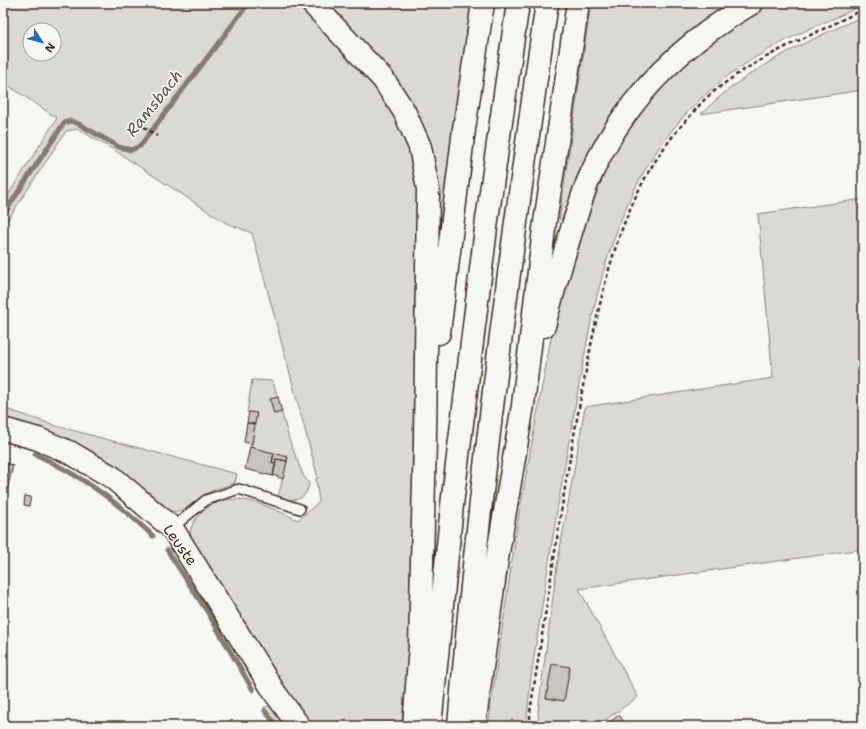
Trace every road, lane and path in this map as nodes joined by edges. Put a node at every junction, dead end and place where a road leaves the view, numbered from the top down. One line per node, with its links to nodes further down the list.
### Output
1 (312, 3): 12 (main road)
2 (483, 3): 12 (main road)
3 (518, 3): 17 (main road)
4 (547, 3): 18 (main road)
5 (578, 3): 10 (main road)
6 (752, 3): 10 (main road)
7 (863, 9): 20 (path)
8 (144, 127): 9 (path)
9 (157, 136)
10 (523, 405): 19 (main road)
11 (3, 429): 14 (main road, Leuste)
12 (425, 439): 16 (main road)
13 (300, 509): 14 (lane)
14 (172, 528): 15 (main road, Leuste)
15 (298, 726)
16 (414, 726)
17 (430, 726)
18 (459, 726)
19 (474, 726)
20 (530, 726)

